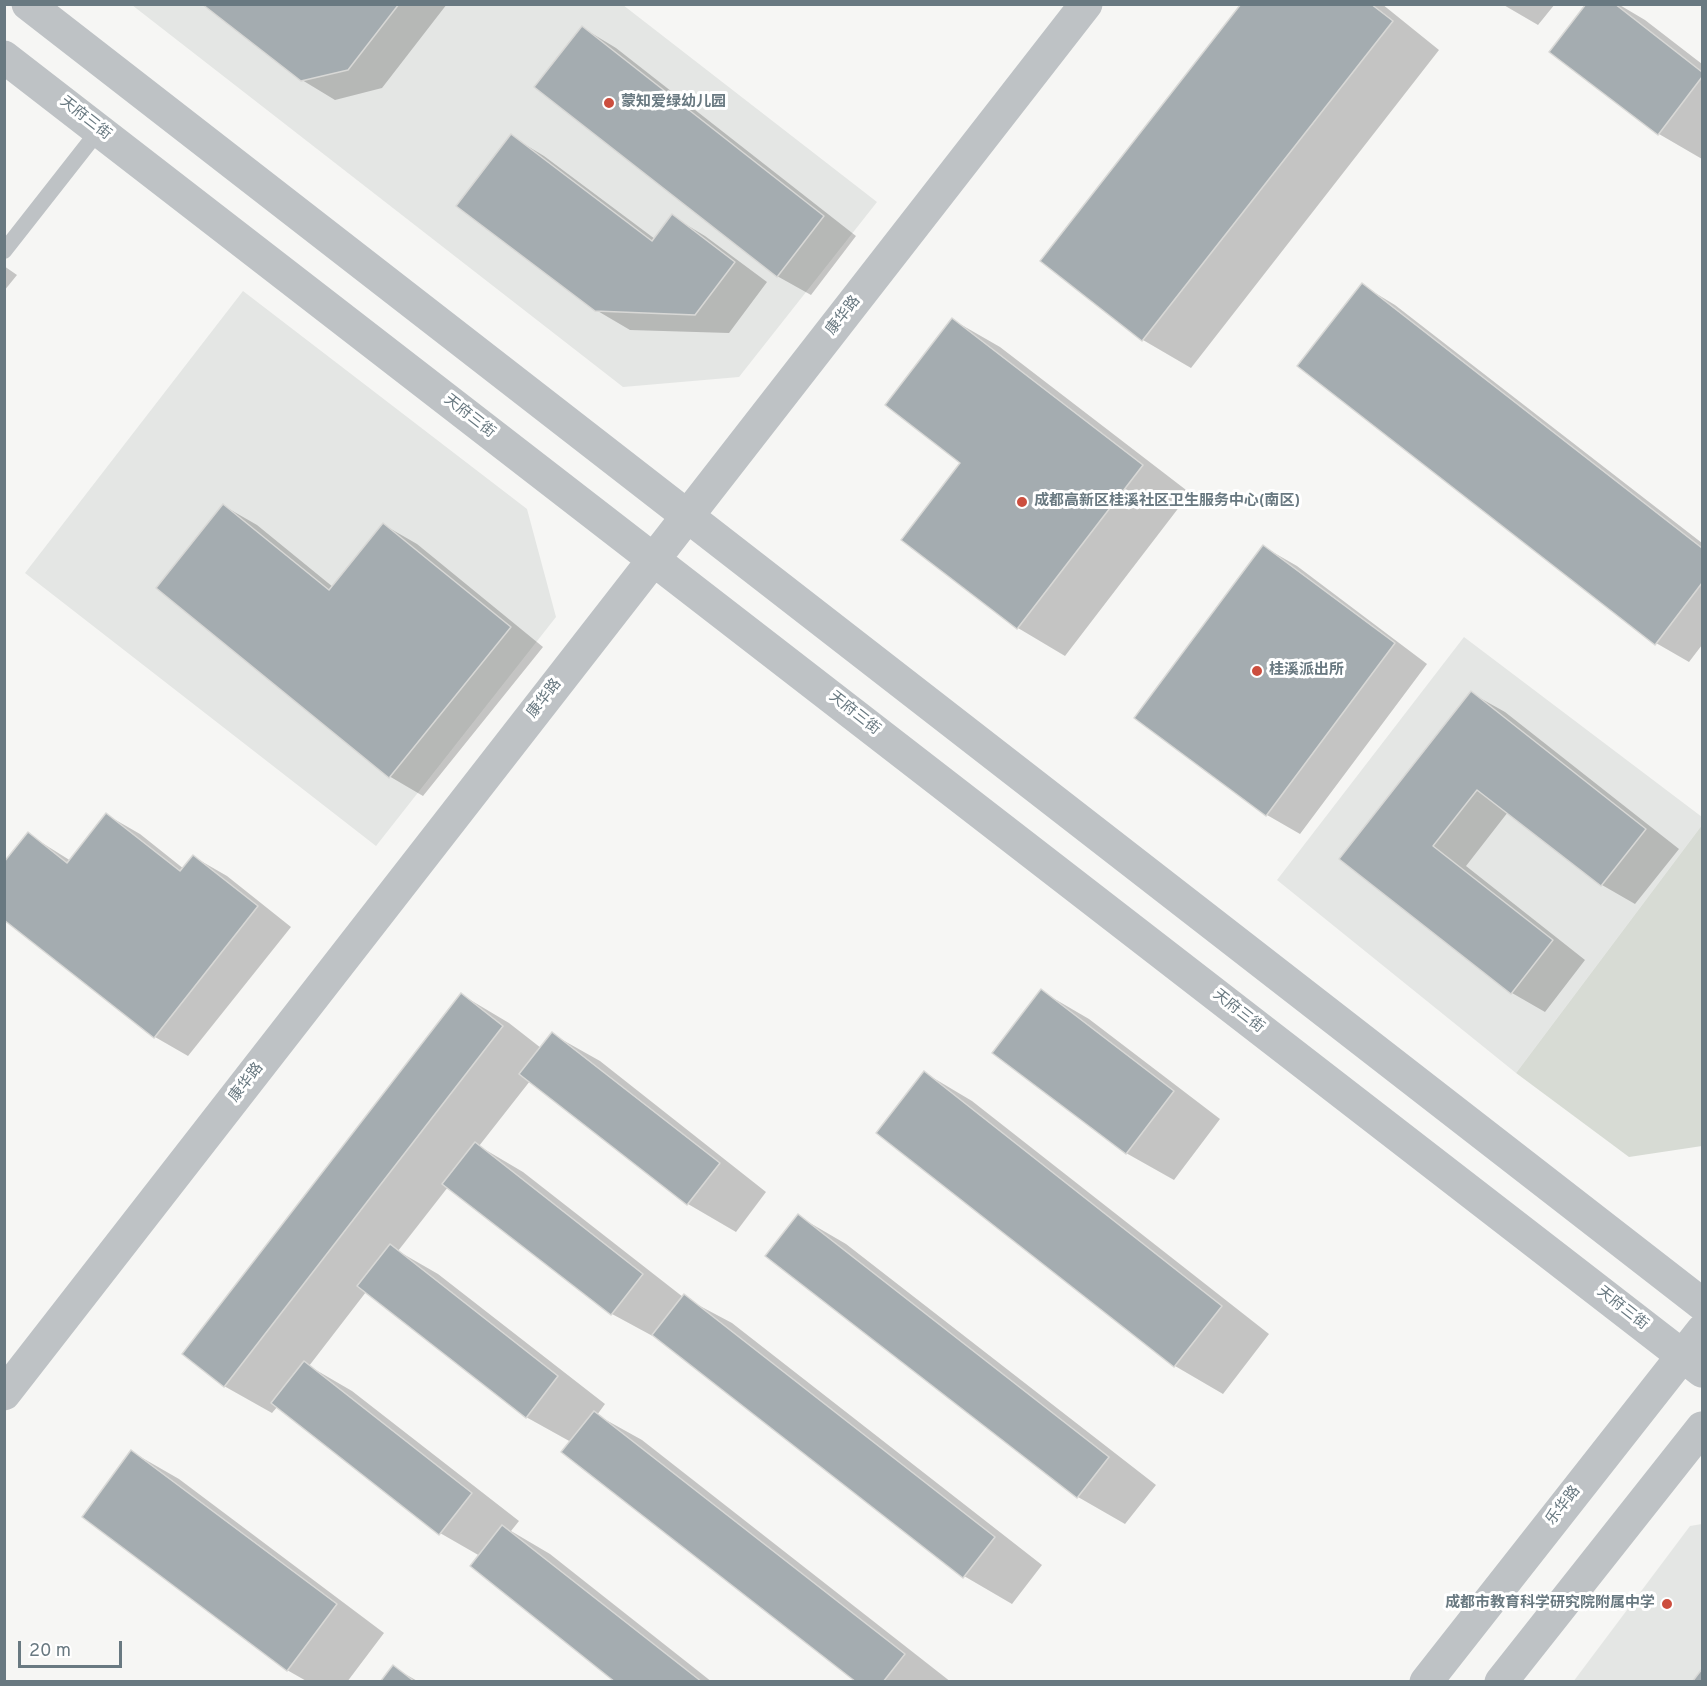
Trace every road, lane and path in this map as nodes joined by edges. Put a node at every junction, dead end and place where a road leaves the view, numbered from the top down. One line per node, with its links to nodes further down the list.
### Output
1 (27, 4): 6 (street)
2 (1086, 4): 6 (street, 康华路)
3 (4, 57): 4 (street, 天府三街)
4 (99, 130): 5 (lane); 7 (street, 天府三街)
5 (4, 251)
6 (687, 516): 7 (street, 康华路); 8 (street)
7 (654, 560): 9 (street, 天府三街); 10 (street, 康华路)
8 (1702, 1304)
9 (1696, 1353): 12 (street, 乐华路)
10 (4, 1394)
11 (1702, 1428): 13 (street)
12 (1426, 1682)
13 (1501, 1682)

